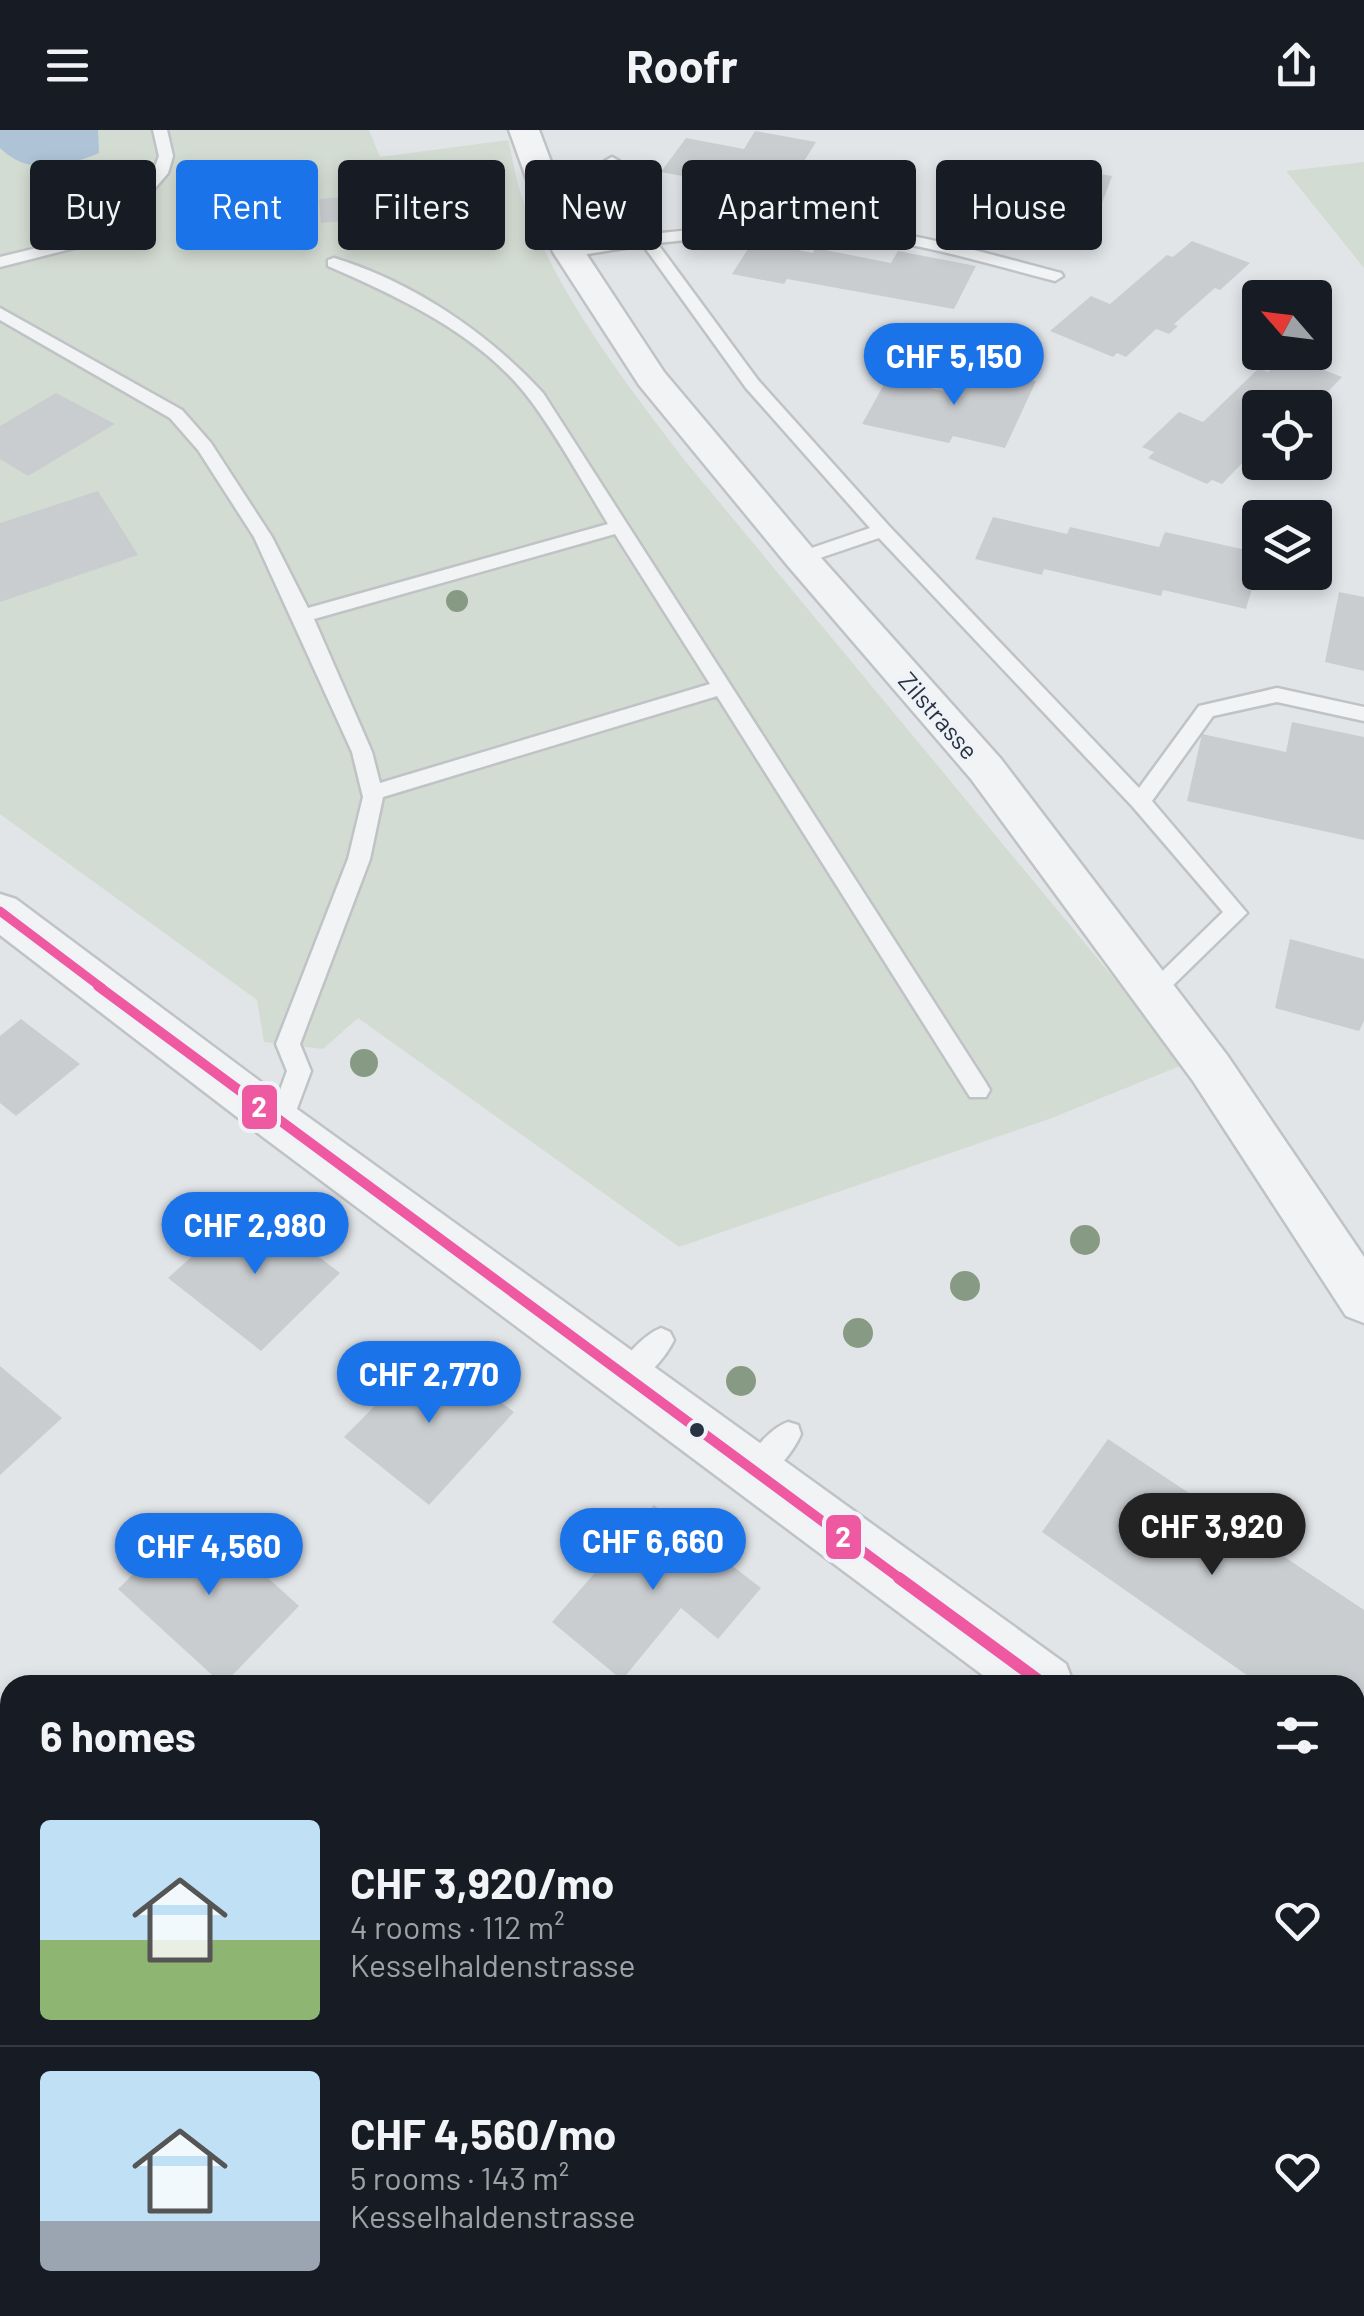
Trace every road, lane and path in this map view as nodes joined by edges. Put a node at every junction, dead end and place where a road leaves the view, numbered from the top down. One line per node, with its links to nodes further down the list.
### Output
1 (160, 130): 7 (lane)
2 (524, 130): 6 (street, Zilstrasse)
3 (662, 239): 9 (lane)
4 (583, 250): 6 (lane)
5 (655, 250): 12 (lane)
6 (570, 252): 13 (street, Zilstrasse)
7 (0, 262)
8 (334, 263): 11 (lane)
9 (1055, 276)
10 (0, 312): 14 (lane)
11 (622, 526): 14 (lane); 15 (lane)
12 (882, 530): 13 (lane); 18 (lane)
13 (801, 558): 20 (street, Zilstrasse)
14 (302, 616): 17 (lane)
15 (724, 688): 17 (lane); 21 (lane)
16 (1364, 714): 18 (lane)
17 (372, 793): 22 (lane)
18 (1140, 802): 20 (lane)
19 (0, 911): 22 (street)
20 (1154, 990): 23 (street, Zilstrasse)
21 (978, 1090)
22 (280, 1123): 24 (street)
23 (1364, 1300)
24 (1033, 1675)

